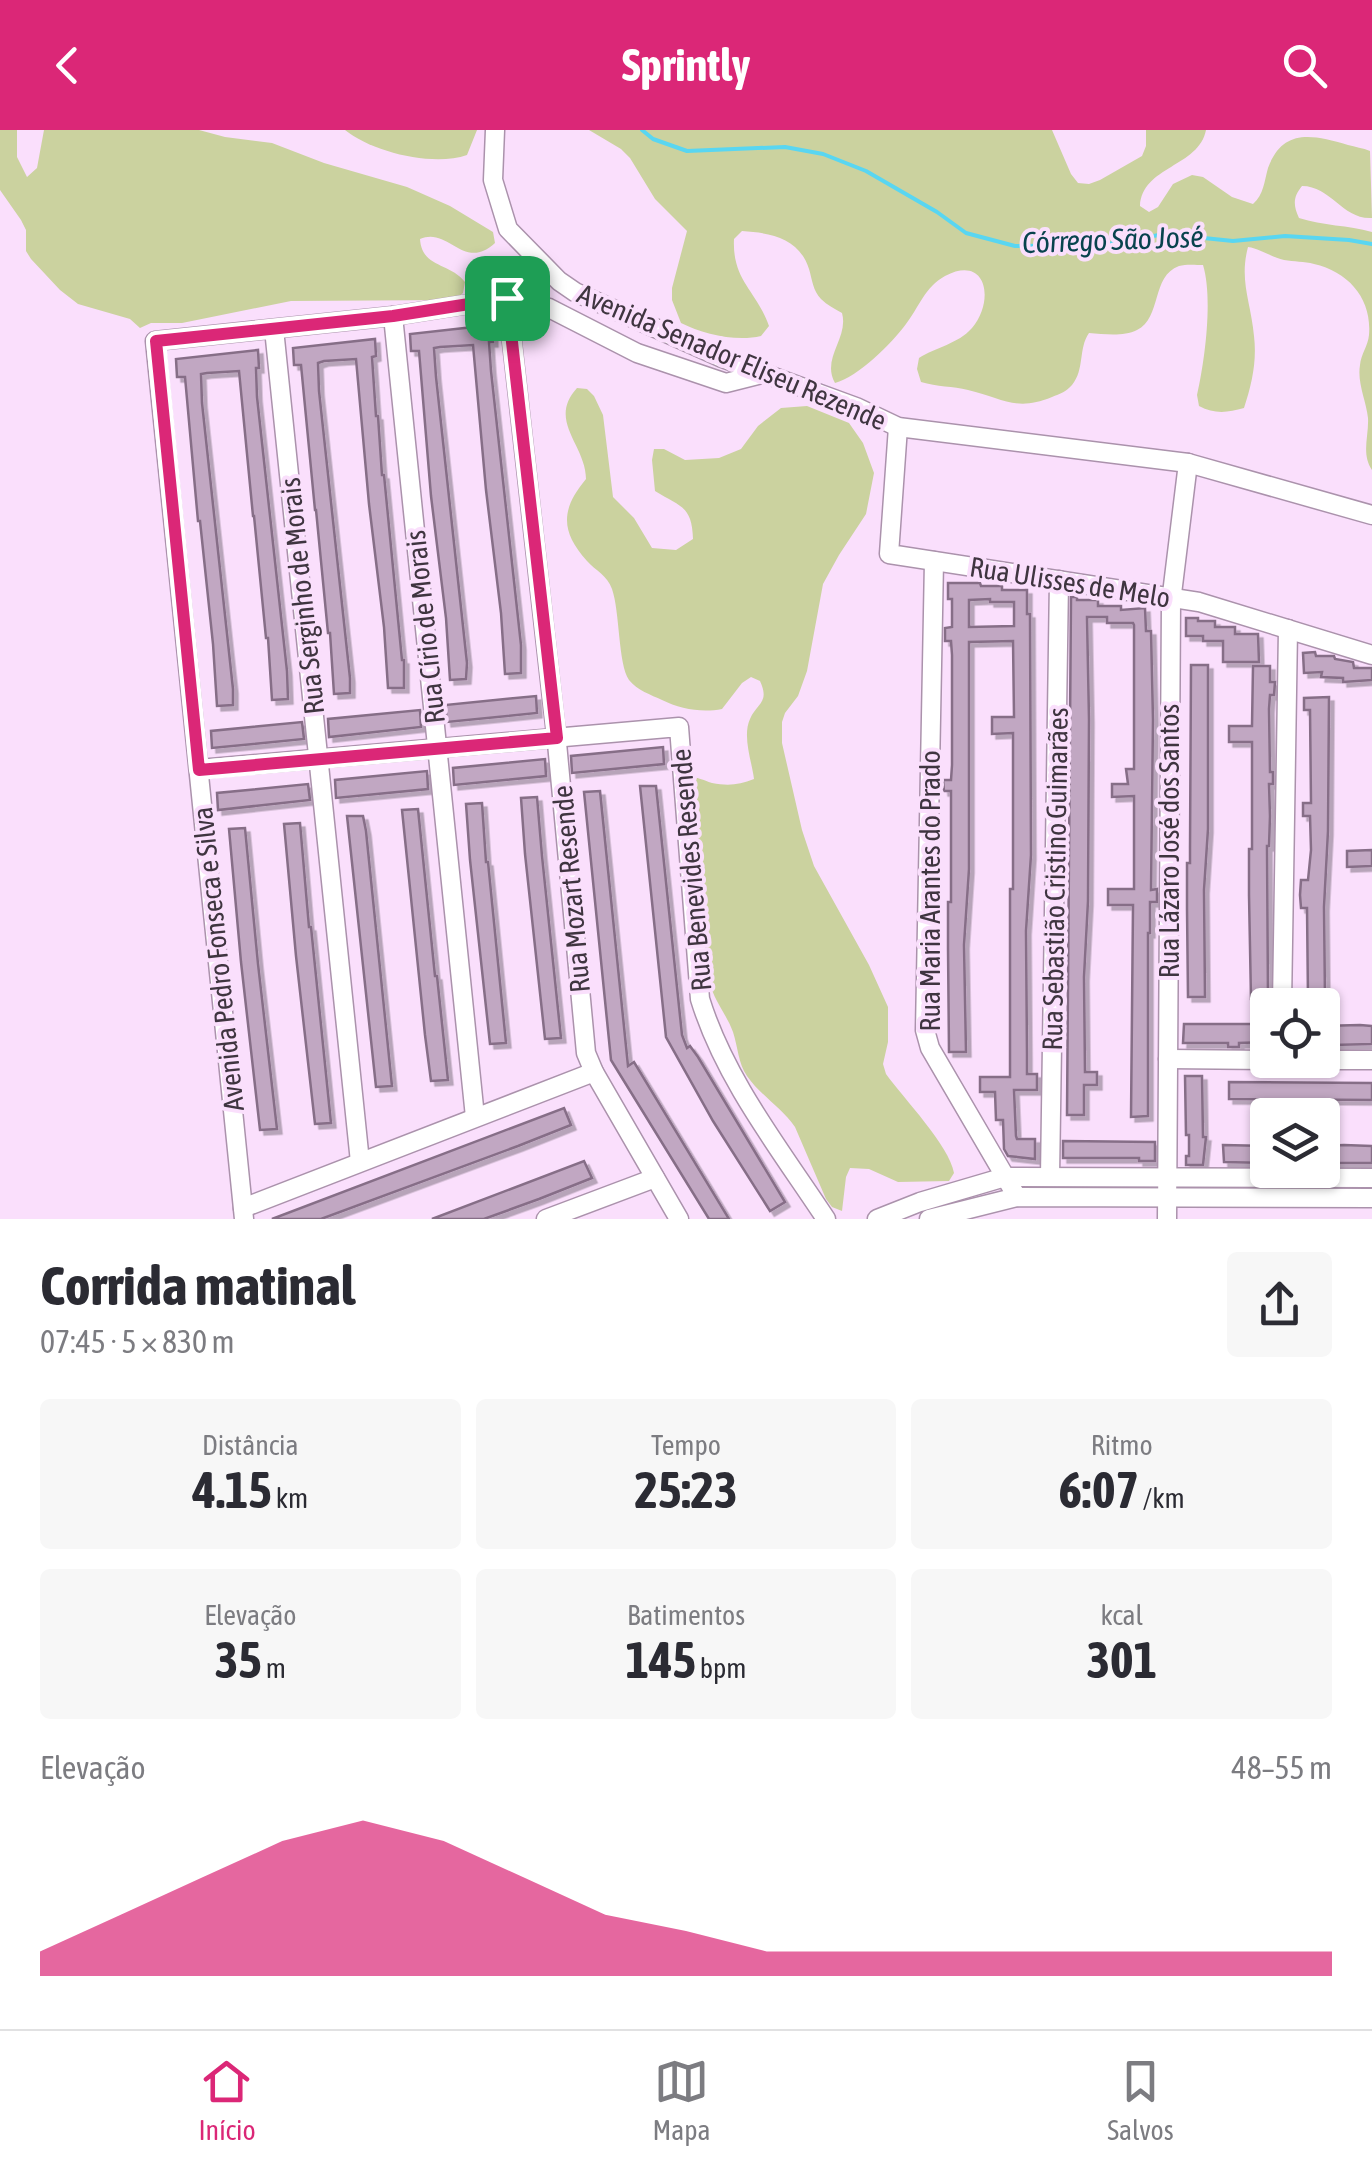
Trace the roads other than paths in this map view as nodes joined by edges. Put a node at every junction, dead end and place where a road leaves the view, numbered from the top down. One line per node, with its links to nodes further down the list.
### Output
1 (495, 130): 5 (street, Avenida Senador Eliseu Rezende)
2 (507, 298): 3 (street); 5 (street); 14 (street, Rua Mozart Resende)
3 (393, 316): 4 (street); 15 (street, Rua Círio de Morais)
4 (274, 328): 16 (street, Rua Serginho de Morais); 17 (street, Avenida Pedro Fonseca e Silva)
5 (762, 374): 6 (street, Avenida Senador Eliseu Rezende)
6 (898, 427): 7 (street, Avenida Senador Eliseu Rezende); 9 (street, Rua Ulisses de Melo)
7 (1188, 463): 8 (street, Avenida Senador Eliseu Rezende); 11 (street, Rua Lázaro José dos Santos)
8 (1372, 515)
9 (934, 561): 10 (street, Rua Ulisses de Melo); 26 (street, Rua Maria Arantes do Prado)
10 (1059, 580): 11 (street, Rua Ulisses de Melo); 27 (street, Rua Sebastião Cristino Guimarães)
11 (1171, 598): 12 (street, Rua Ulisses de Melo); 19 (street, Rua Lázaro José dos Santos)
12 (1288, 630): 13 (street, Rua Ulisses de Melo); 18 (street)
13 (1372, 655)
14 (557, 738): 15 (street); 23 (street, Rua Mozart Resende); 37 (street, Rua Benevides Resende)
15 (437, 748): 16 (street); 24 (street, Rua Círio de Morais)
16 (318, 759): 17 (street); 25 (street, Rua Serginho de Morais)
17 (199, 770): 34 (street, Avenida Pedro Fonseca e Silva)
18 (1282, 988)
19 (1168, 1060): 20 (street); 29 (street, Rua Lázaro José dos Santos)
20 (1250, 1060)
21 (1340, 1060): 22 (street)
22 (1372, 1060)
23 (594, 1072): 24 (street); 28 (street, Rua Mozart Resende)
24 (474, 1118): 25 (street)
25 (360, 1162): 34 (street)
26 (1005, 1177): 27 (street); 31 (street, Rua Maria Arantes do Prado); 38 (street)
27 (1050, 1177): 29 (street)
28 (654, 1178): 35 (street); 36 (street, Rua Mozart Resende)
29 (1167, 1178): 30 (street); 32 (street, Rua Lázaro José dos Santos)
30 (1372, 1178)
31 (1016, 1197): 32 (street); 39 (street)
32 (1167, 1197): 33 (street); 40 (street, Rua Lázaro José dos Santos)
33 (1372, 1198)
34 (244, 1213)
35 (546, 1219)
36 (679, 1219)
37 (826, 1219)
38 (878, 1219)
39 (929, 1219)
40 (1167, 1219)

